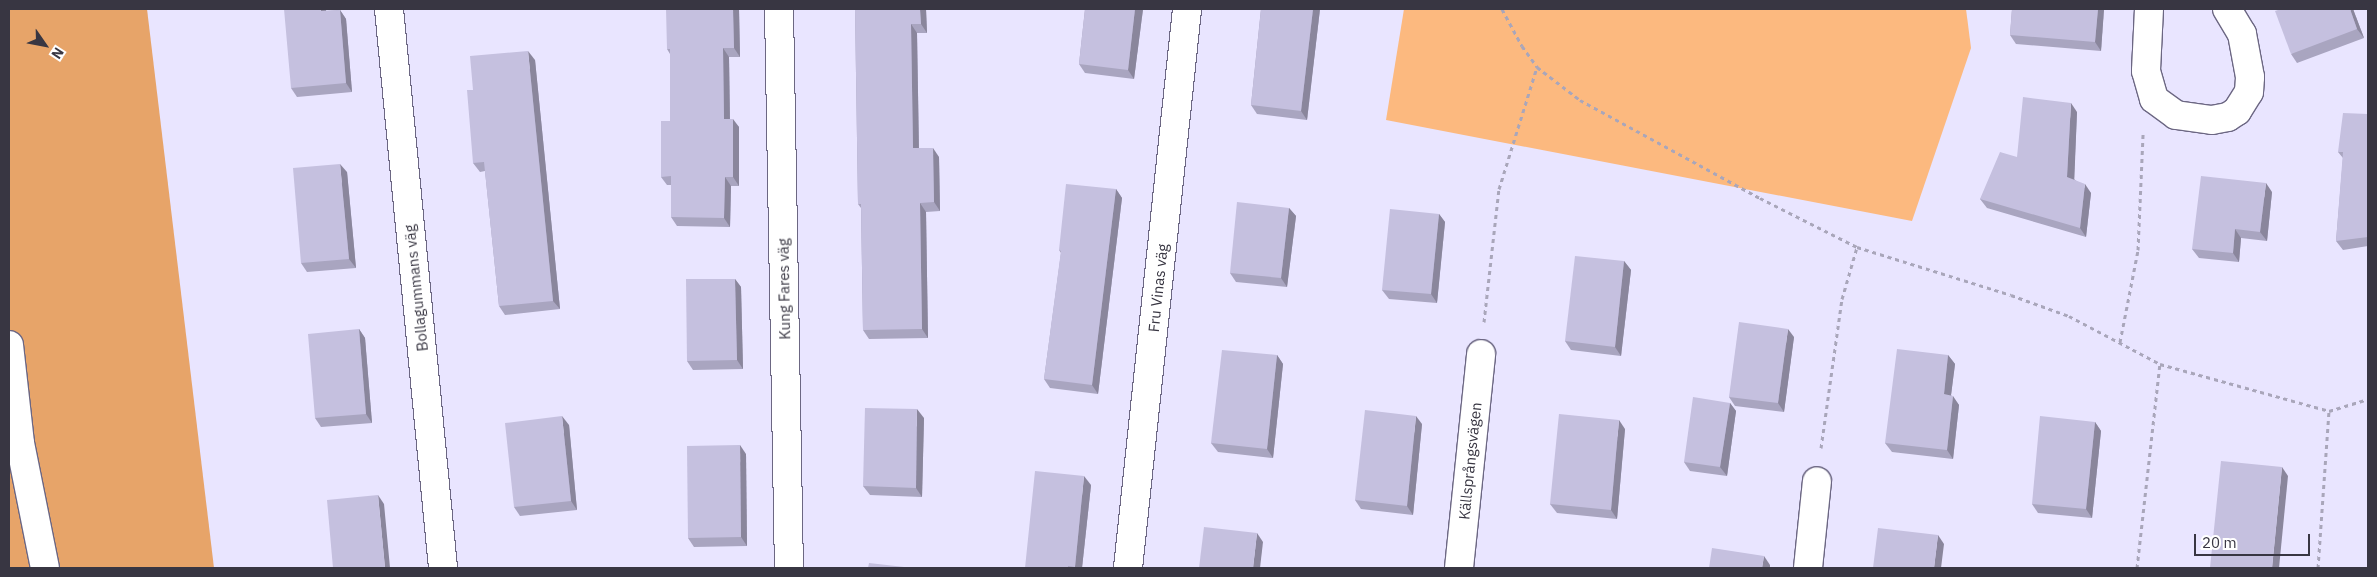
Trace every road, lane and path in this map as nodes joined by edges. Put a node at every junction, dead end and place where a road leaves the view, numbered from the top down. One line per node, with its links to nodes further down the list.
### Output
1 (389, 9): 18 (street, Bollagummans väg)
2 (779, 9): 19 (street, Kung Fares väg)
3 (1187, 9): 20 (street, Fru Vinas väg)
4 (1502, 9): 7 (path)
5 (2149, 9): 6 (street)
6 (2226, 9)
7 (1537, 67): 9 (path); 12 (path)
8 (2143, 130): 10 (path)
9 (1857, 247): 10 (path); 16 (path)
10 (2120, 342): 13 (path)
11 (9, 345): 17 (street)
12 (1481, 354): 21 (street, Källsprångsvägen)
13 (2160, 364): 15 (path); 23 (path)
14 (2368, 399): 15 (path)
15 (2329, 412): 24 (path)
16 (1817, 481): 22 (street)
17 (45, 568)
18 (443, 568)
19 (789, 568)
20 (1128, 568)
21 (1459, 568)
22 (1808, 568)
23 (2137, 568)
24 (2318, 568)

